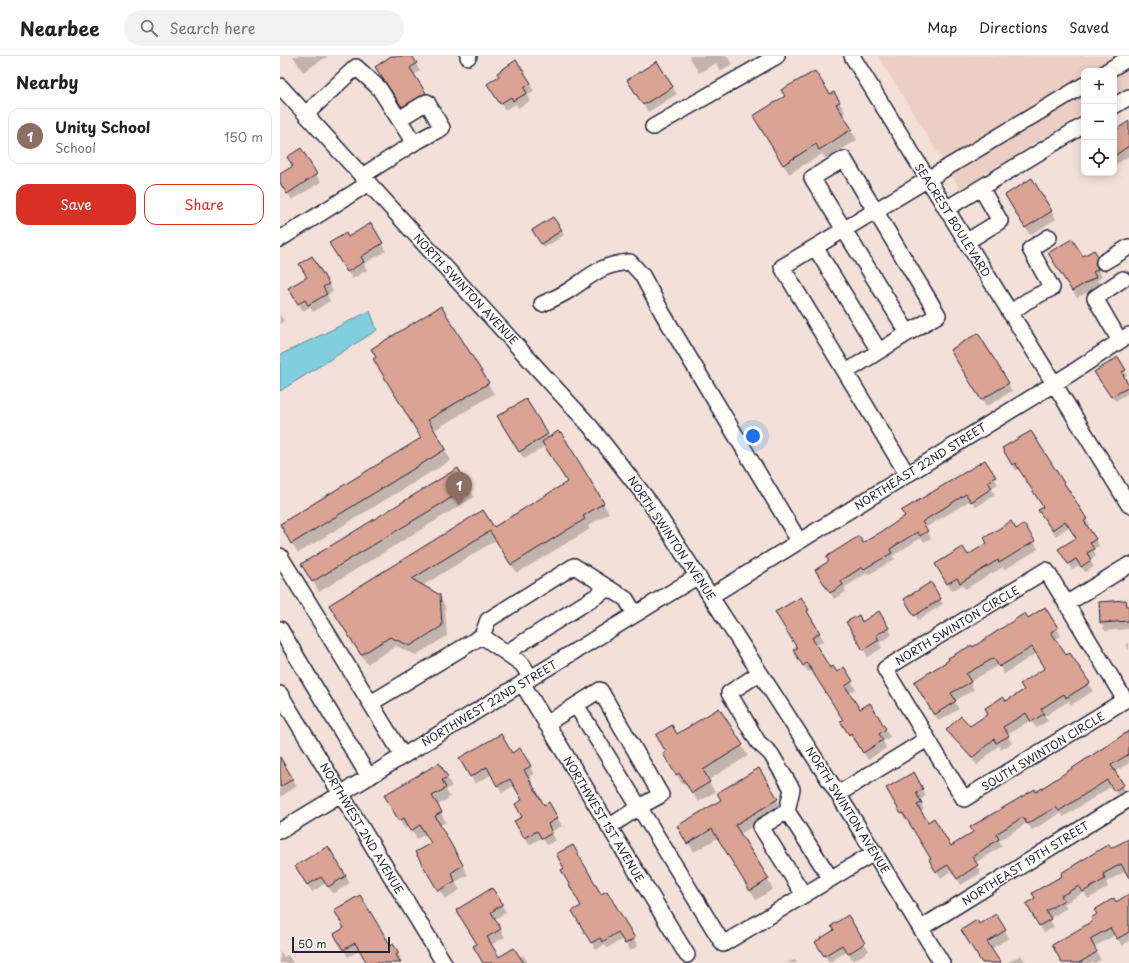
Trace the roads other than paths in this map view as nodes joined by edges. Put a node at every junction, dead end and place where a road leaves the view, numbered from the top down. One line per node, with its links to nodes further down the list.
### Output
1 (777, 56): 11 (street)
2 (852, 56): 14 (street, SEACREST BOULEVARD)
3 (1129, 58): 4 (street)
4 (1112, 68)
5 (280, 86): 9 (street, NORTH SWINTON AVENUE)
6 (1081, 87): 14 (street)
7 (1129, 97): 8 (street)
8 (1117, 104)
9 (306, 114): 10 (street); 15 (street, NORTH SWINTON AVENUE)
10 (399, 119): 13 (street); 13 (street)
11 (653, 127)
12 (1081, 127): 16 (street)
13 (414, 143): 15 (street)
14 (927, 178): 17 (street, SEACREST BOULEVARD); 18 (street)
15 (366, 180): 21 (street); 39 (street, NORTH SWINTON AVENUE)
16 (981, 188): 17 (street); 22 (street)
17 (946, 209): 22 (street, SEACREST BOULEVARD)
18 (875, 211): 19 (street); 19 (street); 29 (street)
19 (845, 229): 23 (street); 29 (street)
20 (1049, 237): 28 (street)
21 (280, 239)
22 (966, 242): 28 (street, SEACREST BOULEVARD)
23 (815, 247): 31 (street); 32 (street)
24 (1129, 247): 25 (street)
25 (1104, 262)
26 (1123, 279): 30 (street)
27 (542, 304): 36 (street)
28 (1010, 313): 33 (street, SEACREST BOULEVARD)
29 (908, 333): 31 (street)
30 (1125, 338): 33 (street, NORTHEAST 22ND STREET)
31 (879, 351): 32 (street)
32 (846, 372): 34 (street)
33 (1054, 383): 34 (street, NORTHEAST 22ND STREET); 35 (street, SEACREST BOULEVARD)
34 (907, 474): 36 (street, NORTHEAST 22ND STREET)
35 (1129, 505)
36 (799, 541): 41 (street, NORTHEAST 22ND STREET)
37 (280, 556): 50 (street)
38 (1129, 565): 42 (street)
39 (698, 576): 41 (street, NORTH SWINTON AVENUE); 43 (street, NORTHWEST 22ND STREET)
40 (609, 588): 43 (street); 45 (street); 46 (street)
41 (710, 596): 47 (street, NORTH SWINTON AVENUE)
42 (1066, 604): 53 (street, NORTH SWINTON CIRCLE); 53 (street, SOUTH SWINTON CIRCLE)
43 (636, 614): 48 (street, NORTHWEST 22ND STREET)
44 (280, 629): 55 (street)
45 (482, 636): 46 (street, NORTHWEST 1ST AVENUE); 50 (street)
46 (506, 652): 48 (street, NORTHWEST 1ST AVENUE)
47 (760, 673): 57 (street, NORTH SWINTON AVENUE); 60 (street)
48 (526, 681): 52 (street, NORTHWEST 1ST AVENUE); 54 (street, NORTHWEST 22ND STREET)
49 (280, 694): 56 (street, NORTHWEST 2ND AVENUE)
50 (371, 703): 54 (street)
51 (576, 705): 52 (street); 59 (street); 59 (street)
52 (546, 724): 61 (street, NORTHWEST 1ST AVENUE)
53 (927, 739): 57 (street)
54 (404, 756): 55 (street, NORTHWEST 22ND STREET)
55 (369, 777): 56 (street, NORTHWEST 22ND STREET)
56 (341, 794): 62 (street, NORTHWEST 22ND STREET); 68 (street, NORTHWEST 2ND AVENUE)
57 (838, 794): 63 (street, NORTH SWINTON AVENUE)
58 (1129, 799): 66 (street, NORTHEAST 19TH STREET)
59 (639, 808): 61 (street); 65 (street)
60 (787, 811): 64 (street); 65 (street)
61 (609, 827): 67 (street, NORTHWEST 1ST AVENUE)
62 (280, 831)
63 (875, 852): 64 (street); 66 (street, NORTH SWINTON AVENUE)
64 (831, 879): 65 (street)
65 (804, 895)
66 (921, 928): 69 (street, NORTH SWINTON AVENUE)
67 (687, 955)
68 (444, 963)
69 (942, 963)

